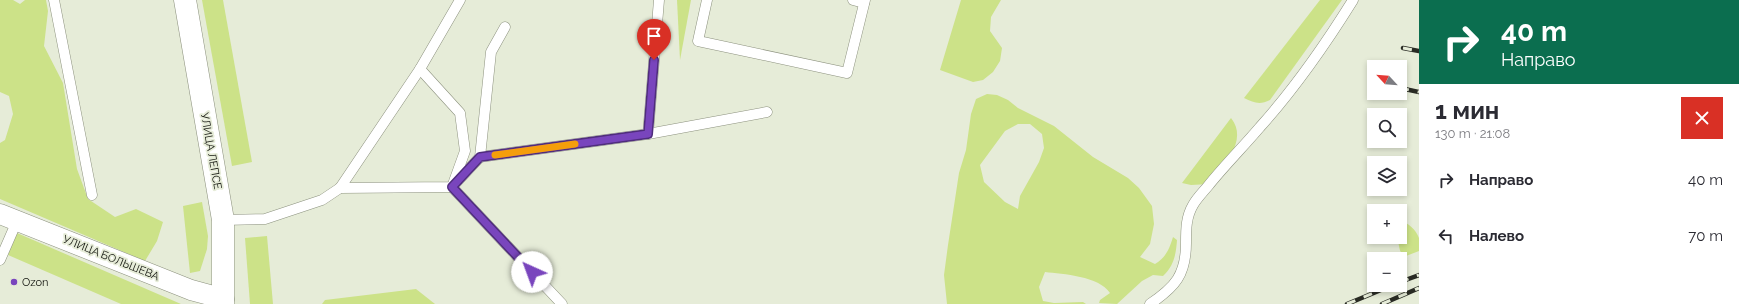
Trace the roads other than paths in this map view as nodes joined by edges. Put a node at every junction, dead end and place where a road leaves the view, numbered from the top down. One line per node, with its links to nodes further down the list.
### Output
1 (54, 0): 16 (lane)
2 (185, 0): 18 (main road, УЛИЦА ЛЕПСЕ)
3 (460, 0): 10 (lane)
4 (660, 0): 12 (lane)
5 (707, 0): 8 (lane)
6 (853, 0): 8 (lane)
7 (1353, 0): 22 (lane)
8 (864, 1)
9 (505, 27): 13 (lane)
10 (420, 69): 14 (lane); 15 (lane)
11 (767, 112): 12 (lane)
12 (648, 134): 13 (lane)
13 (480, 157): 14 (lane)
14 (452, 187): 15 (lane); 21 (lane)
15 (340, 188): 18 (lane)
16 (92, 195)
17 (9, 218): 19 (lane); 20 (street, УЛИЦА БОЛЬШЕВА)
18 (223, 220): 20 (main road, УЛИЦА ЛЕПСЕ)
19 (0, 260)
20 (223, 301)
21 (562, 304)
22 (1150, 304)

